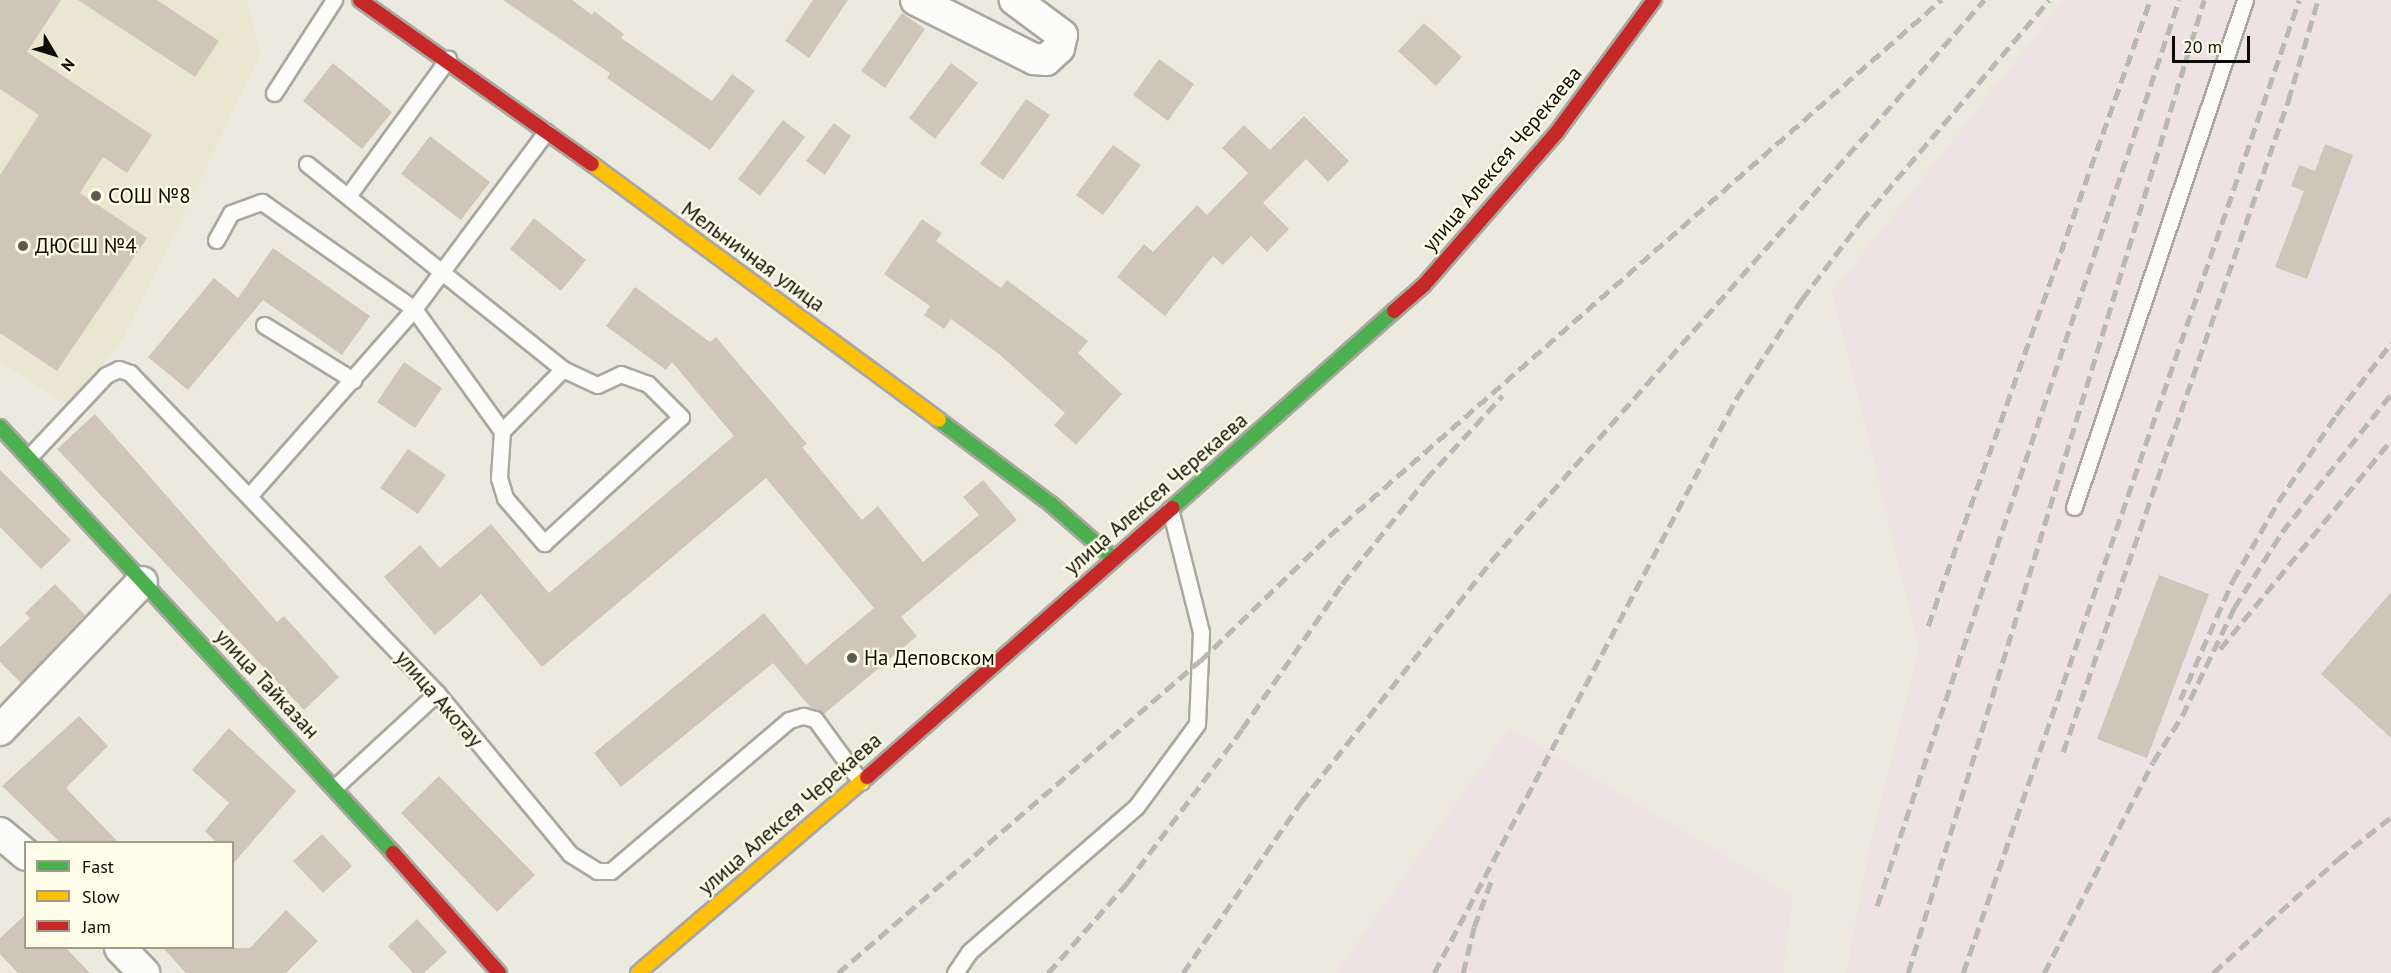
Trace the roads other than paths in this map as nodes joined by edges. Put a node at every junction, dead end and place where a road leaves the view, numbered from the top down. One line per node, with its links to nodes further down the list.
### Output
1 (334, 0): 8 (lane)
2 (360, 0): 7 (street, Мельничная улица)
3 (916, 0): 4 (street)
4 (1015, 0)
5 (1654, 0): 23 (street, улица Алексея Черекаева)
6 (2244, 0): 22 (lane)
7 (448, 59): 9 (street, Мельничная улица); 11 (lane)
8 (274, 93)
9 (546, 132): 13 (lane); 24 (street, Мельничная улица)
10 (307, 164): 11 (lane)
11 (348, 196): 13 (lane)
12 (216, 240): 14 (lane)
13 (441, 270): 14 (lane); 16 (lane)
14 (414, 309): 17 (lane); 19 (lane)
15 (264, 325): 17 (lane)
16 (563, 369): 19 (lane); 19 (lane)
17 (353, 380): 21 (lane)
18 (0, 427): 20 (street, улица Тайказан)
19 (502, 431)
20 (29, 457): 21 (lane, улица Акотау); 25 (street, улица Тайказан)
21 (249, 496): 26 (lane, улица Акотау)
22 (2074, 507)
23 (1170, 509): 24 (street, улица Алексея Черекаева); 36 (lane)
24 (1113, 558): 28 (street, улица Алексея Черекаева)
25 (142, 582): 27 (street); 29 (street, улица Тайказан)
26 (437, 693): 28 (lane, улица Акотау); 29 (lane)
27 (0, 730)
28 (861, 782): 35 (street, улица Алексея Черекаева)
29 (335, 788): 34 (street, улица Тайказан)
30 (0, 833): 31 (street)
31 (24, 853)
32 (121, 949): 33 (street)
33 (144, 973)
34 (499, 973)
35 (638, 973)
36 (955, 973)

